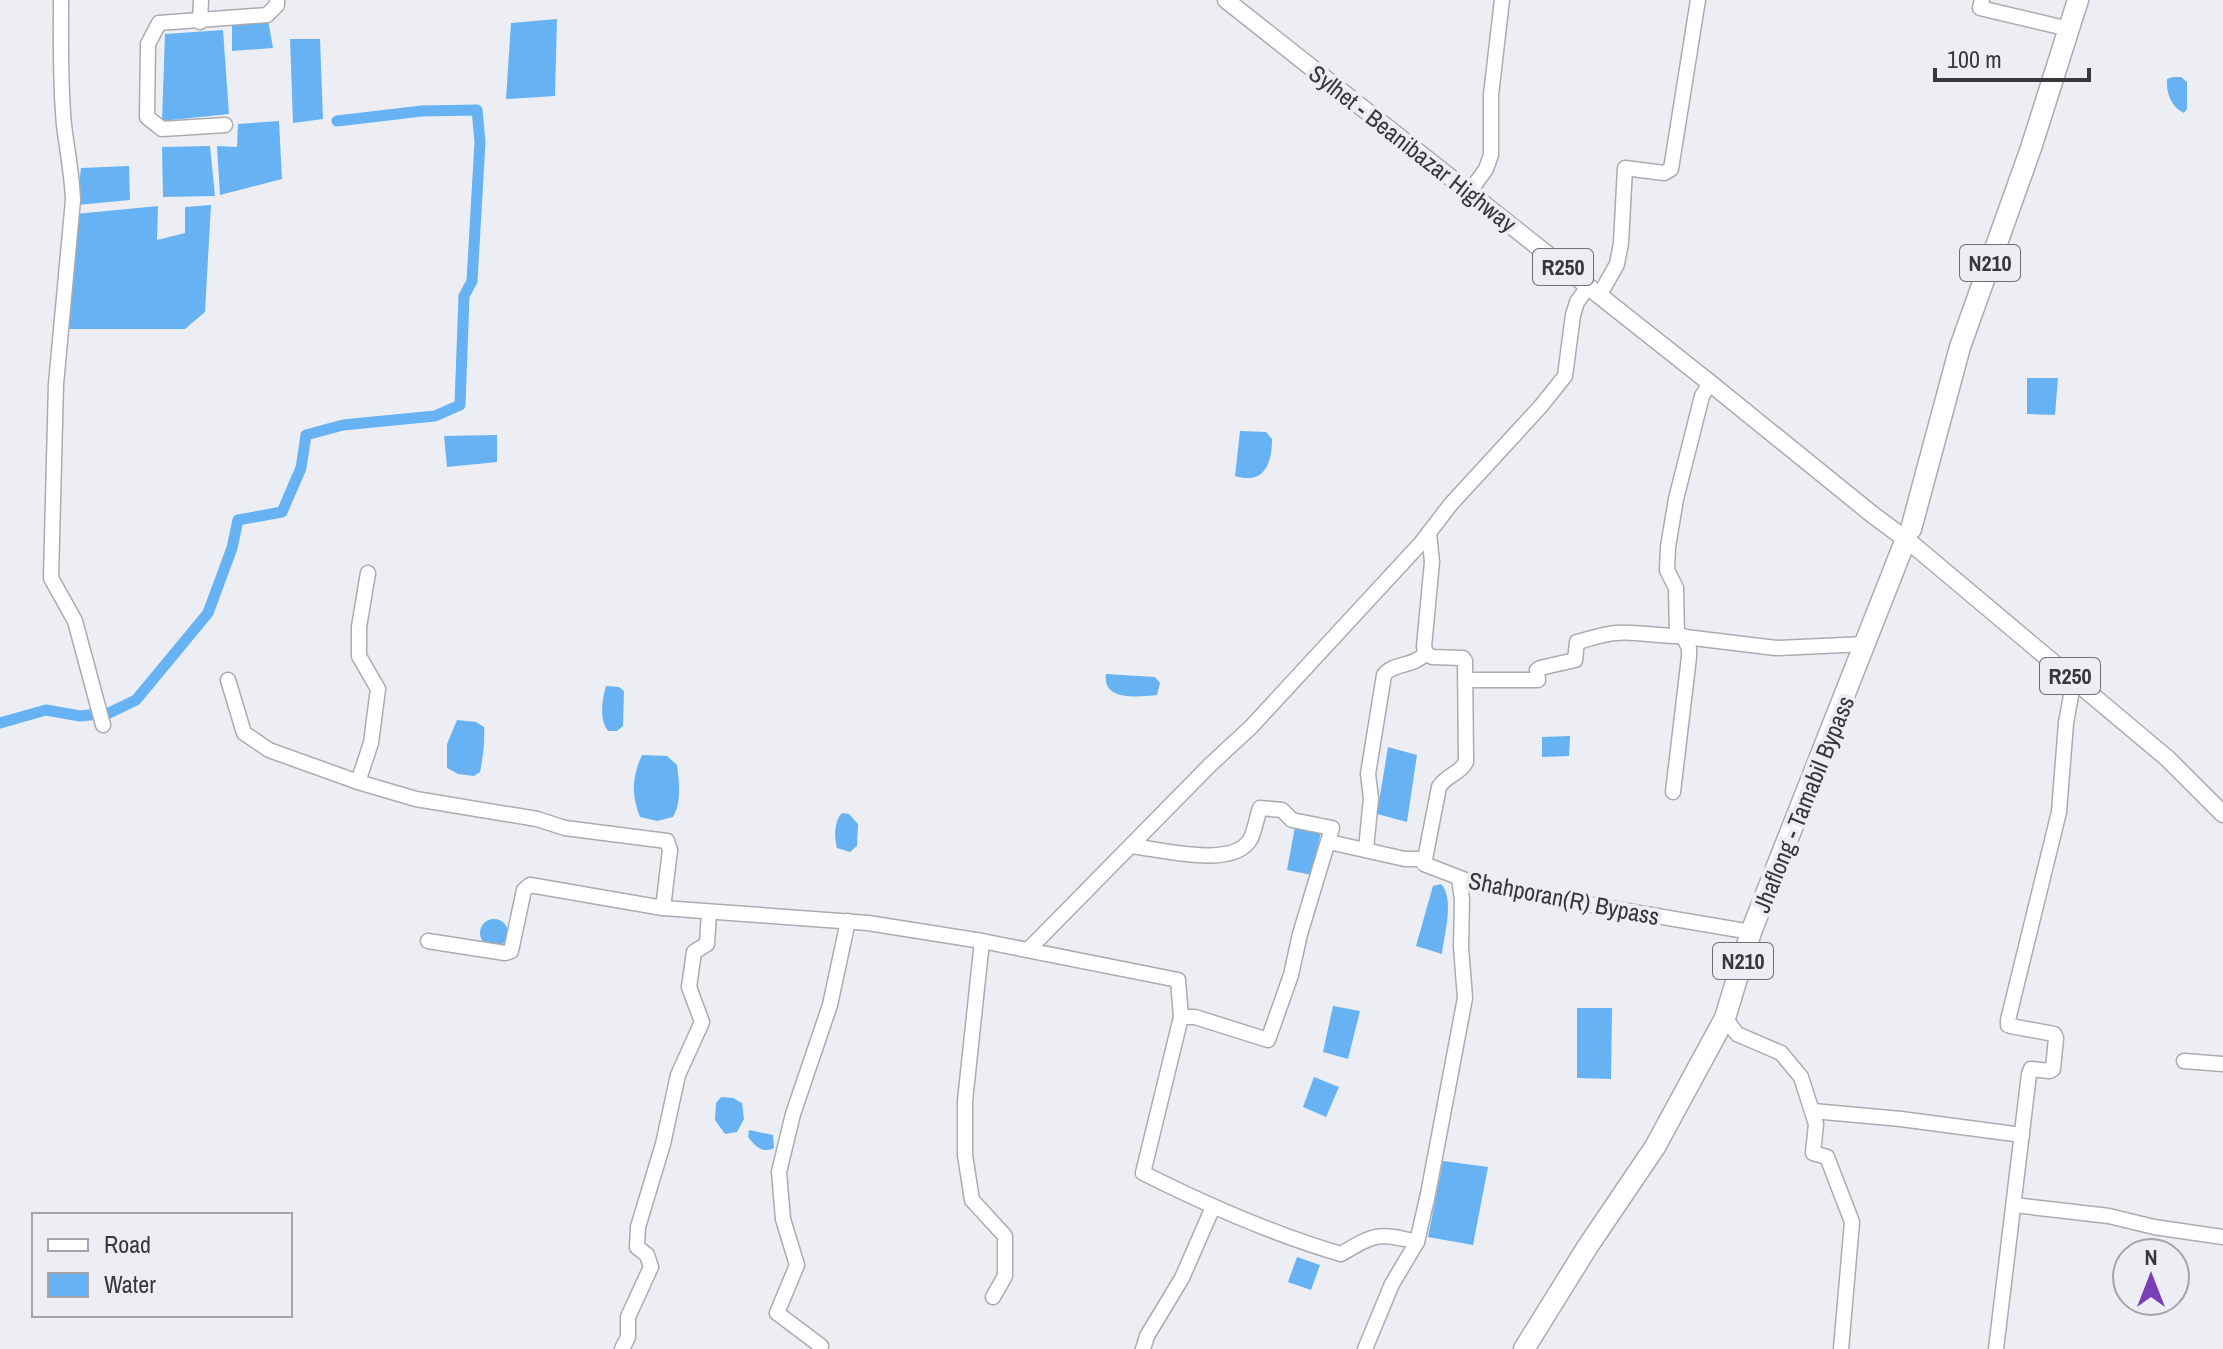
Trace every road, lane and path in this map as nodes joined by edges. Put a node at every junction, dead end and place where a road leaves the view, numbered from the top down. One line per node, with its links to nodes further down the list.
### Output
1 (61, 0): 25 (street)
2 (201, 0): 10 (street)
3 (277, 0): 10 (street)
4 (1226, 0): 14 (main road, Sylhet - Beanibazar Highway / R250)
5 (1238, 0): 13 (main road, Sylhet - Beanibazar Highway / R250)
6 (1502, 0): 13 (street)
7 (1698, 0): 14 (street)
8 (1982, 0): 11 (street)
9 (2078, 0): 11 (highway, Jhaflong - Tamabil Bypass / N210)
10 (200, 22): 12 (street)
11 (2069, 29): 17 (highway, Jhaflong - Tamabil Bypass / N210)
12 (225, 125)
13 (1473, 187): 14 (main road, Sylhet - Beanibazar Highway / R250)
14 (1595, 288): 15 (main road, Sylhet - Beanibazar Highway / R250); 16 (street); 17 (main road, Sylhet - Beanibazar Highway / R250)
15 (1710, 383): 17 (main road, Sylhet - Beanibazar Highway / R250); 19 (street)
16 (1429, 533): 21 (street); 31 (street)
17 (1908, 536): 20 (highway, Jhaflong - Tamabil Bypass / N210); 22 (main road, R250); 28 (main road, R250)
18 (368, 573): 26 (street)
19 (1680, 636): 20 (street); 24 (street); 27 (street)
20 (1866, 644): 38 (highway, Jhaflong - Tamabil Bypass / N210)
21 (1426, 653): 24 (street); 32 (street)
22 (2074, 679): 29 (main road, R250); 47 (street)
23 (228, 680): 26 (street)
24 (1466, 680): 33 (street)
25 (103, 725)
26 (358, 782): 35 (street)
27 (1673, 792)
28 (2223, 806)
29 (2223, 814)
30 (1329, 842): 31 (street); 32 (street); 42 (street)
31 (1131, 846): 41 (street)
32 (1366, 849): 33 (street)
33 (1423, 859): 34 (street, Shahporan(R) Bypass)
34 (1459, 879): 38 (street, Shahporan(R) Bypass); 51 (street)
35 (663, 908): 36 (street); 39 (street)
36 (709, 912): 37 (street); 53 (street)
37 (848, 921): 40 (street); 54 (street)
38 (1751, 932): 43 (highway, Jhaflong - Tamabil Bypass / N210)
39 (428, 941)
40 (982, 941): 41 (street); 52 (street)
41 (1028, 950): 42 (street)
42 (1181, 1017): 49 (street)
43 (1725, 1018): 46 (street); 57 (highway, Jhaflong - Tamabil Bypass / N210)
44 (2184, 1061): 45 (street)
45 (2223, 1064)
46 (1813, 1111): 47 (street); 58 (street)
47 (2022, 1135): 48 (street)
48 (2014, 1205): 50 (street); 59 (street)
49 (1213, 1207): 51 (street); 55 (street)
50 (2223, 1237)
51 (1417, 1242): 56 (street)
52 (993, 1297)
53 (622, 1349)
54 (819, 1349)
55 (1143, 1349)
56 (1365, 1349)
57 (1524, 1349)
58 (1841, 1349)
59 (1996, 1349)

